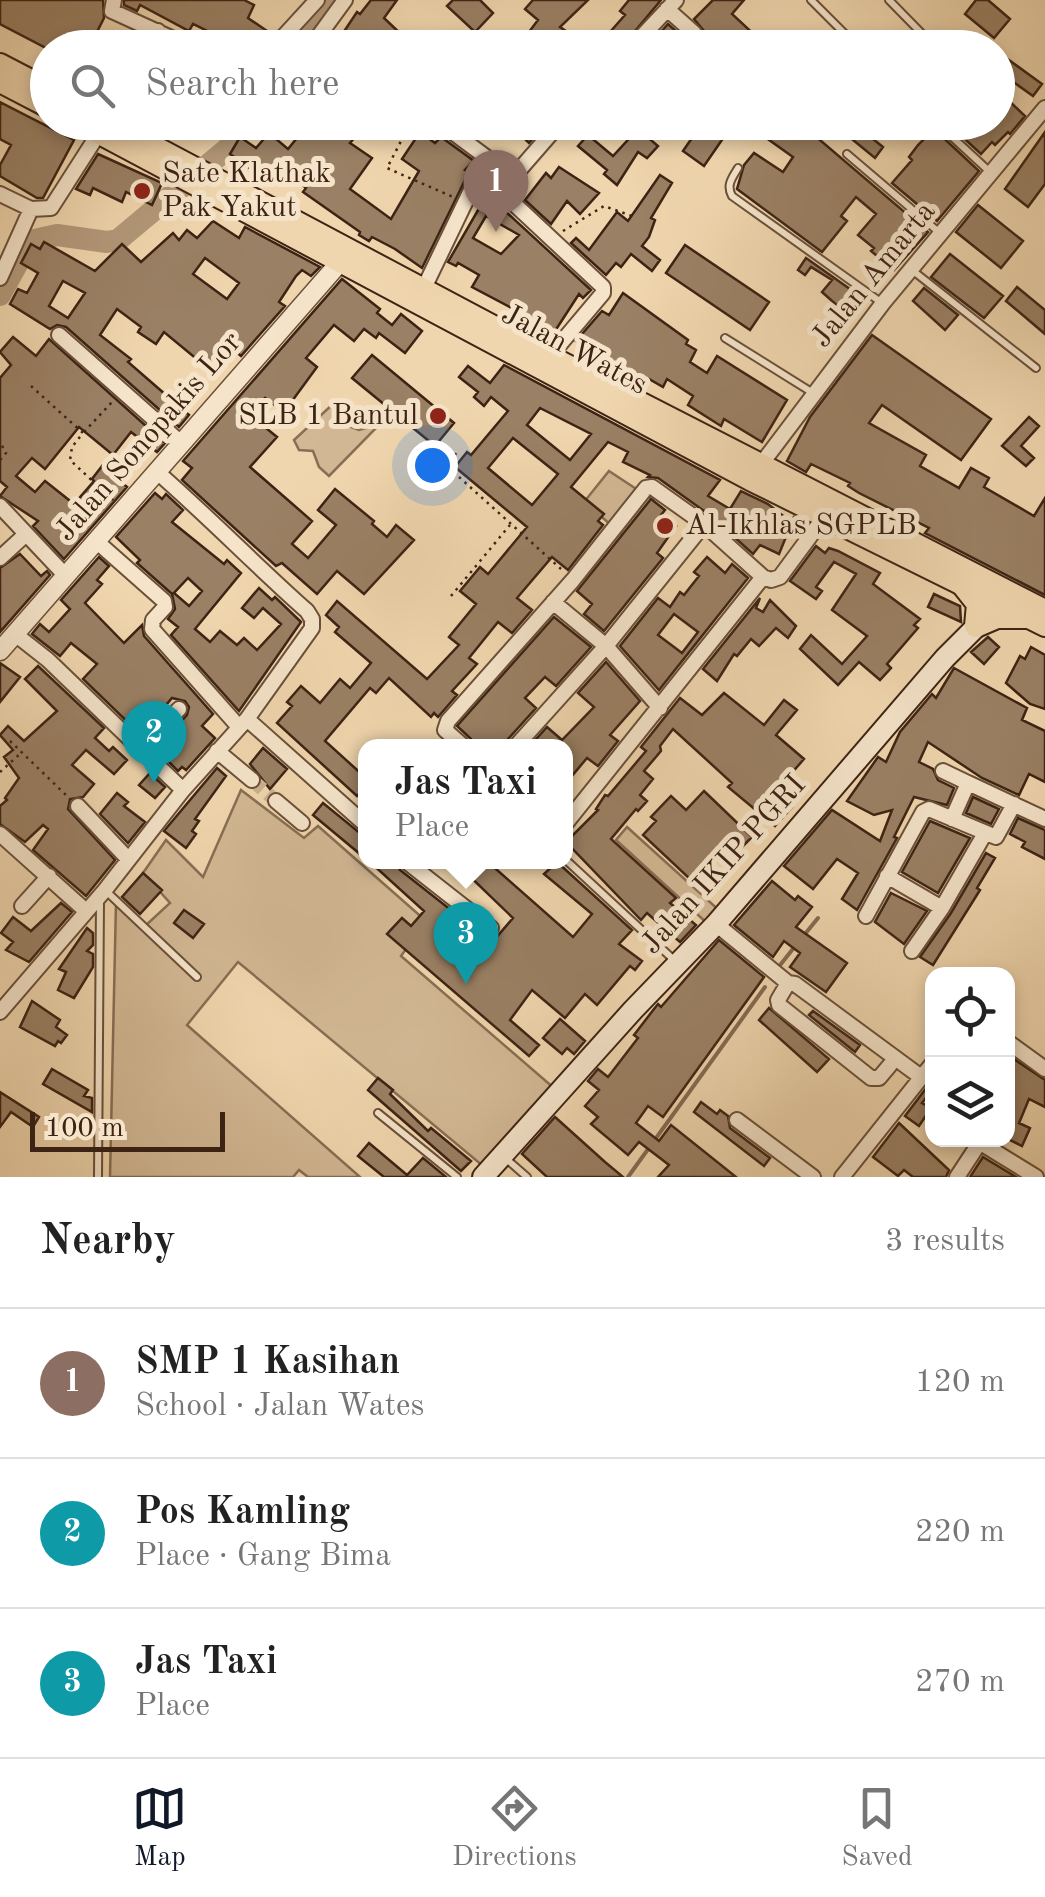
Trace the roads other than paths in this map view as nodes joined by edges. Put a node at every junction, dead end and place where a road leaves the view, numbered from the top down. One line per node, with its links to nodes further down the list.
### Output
1 (114, 0): 7 (street)
2 (345, 0): 9 (street)
3 (811, 0): 12 (lane)
4 (889, 0): 13 (lane)
5 (314, 1): 8 (street)
6 (672, 5): 10 (street); 11 (street)
7 (152, 30)
8 (289, 30)
9 (323, 30)
10 (649, 30)
11 (692, 30)
12 (841, 30)
13 (918, 30)
14 (0, 64): 15 (main road)
15 (30, 80)
16 (0, 82): 17 (main road)
17 (30, 98)
18 (1044, 112): 26 (street, Jalan Amarta)
19 (89, 140): 30 (street)
20 (126, 140): 28 (main road, Jalan Wates)
21 (463, 140): 27 (street)
22 (545, 140): 27 (street)
23 (955, 140): 26 (lane)
24 (847, 154): 31 (lane)
25 (738, 168): 36 (lane)
26 (992, 174): 31 (street, Jalan Amarta)
27 (501, 191): 35 (street); 39 (street)
28 (226, 192): 32 (main road, Jalan Wates); 35 (main road, Jalan Wates)
29 (0, 194): 30 (street)
30 (31, 208): 34 (street)
31 (942, 235): 33 (street, Jalan Amarta)
32 (341, 261): 42 (street, Jalan Sonopakis Lor); 44 (main road, Jalan Wates)
33 (911, 270): 36 (street, Jalan Amarta); 40 (lane)
34 (0, 278)
35 (424, 288): 39 (main road, Jalan Wates)
36 (883, 303): 41 (street, Jalan Amarta)
37 (59, 335): 42 (street)
38 (725, 338): 41 (lane)
39 (550, 356): 44 (main road, Jalan Wates)
40 (1036, 368)
41 (814, 393): 44 (street, Jalan Amarta)
42 (181, 443): 43 (street, Jalan Sonopakis Lor)
43 (156, 471): 49 (street, Jalan Sonopakis Lor); 63 (street)
44 (755, 472): 46 (main road, Jalan Wates); 54 (main road, Jalan Wates)
45 (0, 506): 48 (street)
46 (825, 516): 52 (street); 53 (main road, Jalan Wates)
47 (704, 524): 52 (street); 55 (street); 59 (street)
48 (25, 535): 50 (street); 51 (street)
49 (95, 540): 51 (street, Jalan Sonopakis Lor); 63 (street)
50 (0, 558)
51 (65, 575): 58 (street, Jalan Sonopakis Lor)
52 (763, 577): 61 (street)
53 (962, 585): 54 (main road, Jalan Wates); 57 (highway)
54 (1003, 598): 56 (main road, Jalan Wates); 57 (main road, Jalan IKIP PGRI)
55 (553, 602): 59 (street); 64 (street)
56 (1039, 618): 57 (highway)
57 (976, 626): 92 (main road, Jalan IKIP PGRI)
58 (15, 634): 60 (street, Jalan Sonopakis Lor); 66 (street)
59 (606, 646): 61 (street); 65 (street)
60 (0, 650)
61 (660, 708): 75 (street)
62 (179, 709): 66 (street)
63 (243, 724): 67 (street); 76 (street)
64 (455, 739)
65 (522, 739)
66 (142, 749): 71 (street)
67 (217, 751): 69 (street); 71 (street)
68 (943, 771): 70 (street)
69 (252, 780)
70 (968, 783): 73 (street); 78 (street)
71 (183, 790): 82 (street)
72 (276, 801): 79 (street)
73 (1014, 804): 77 (street); 81 (street)
74 (78, 806): 82 (street)
75 (573, 814)
76 (358, 818)
77 (1045, 819)
78 (952, 820): 81 (street); 86 (street)
79 (302, 823)
80 (0, 834): 85 (street)
81 (984, 835): 89 (street)
82 (128, 859): 87 (street)
83 (573, 866): 95 (lane)
84 (416, 869): 93 (street)
85 (49, 876): 88 (street); 90 (street)
86 (888, 876): 89 (street); 91 (street)
87 (103, 892): 90 (street); 96 (lane); 110 (lane)
88 (22, 906)
89 (942, 908): 94 (street)
90 (86, 911): 98 (street)
91 (866, 916)
92 (716, 924): 95 (main road, Jalan IKIP PGRI); 97 (street)
93 (492, 928)
94 (912, 951)
95 (680, 962): 108 (main road, Jalan IKIP PGRI)
96 (197, 978)
97 (788, 983): 100 (street); 103 (street)
98 (0, 1012)
99 (1015, 1047): 101 (street)
100 (890, 1065)
101 (1045, 1069)
102 (925, 1072): 103 (street)
103 (921, 1077): 114 (street)
104 (378, 1113): 111 (lane)
105 (737, 1120): 113 (street)
106 (974, 1147): 115 (street)
107 (988, 1147): 116 (street)
108 (502, 1156): 109 (main road, Jalan IKIP PGRI); 112 (lane)
109 (488, 1176)
110 (98, 1177)
111 (457, 1177)
112 (527, 1177)
113 (814, 1177)
114 (842, 1177)
115 (957, 1177)
116 (1036, 1177)

